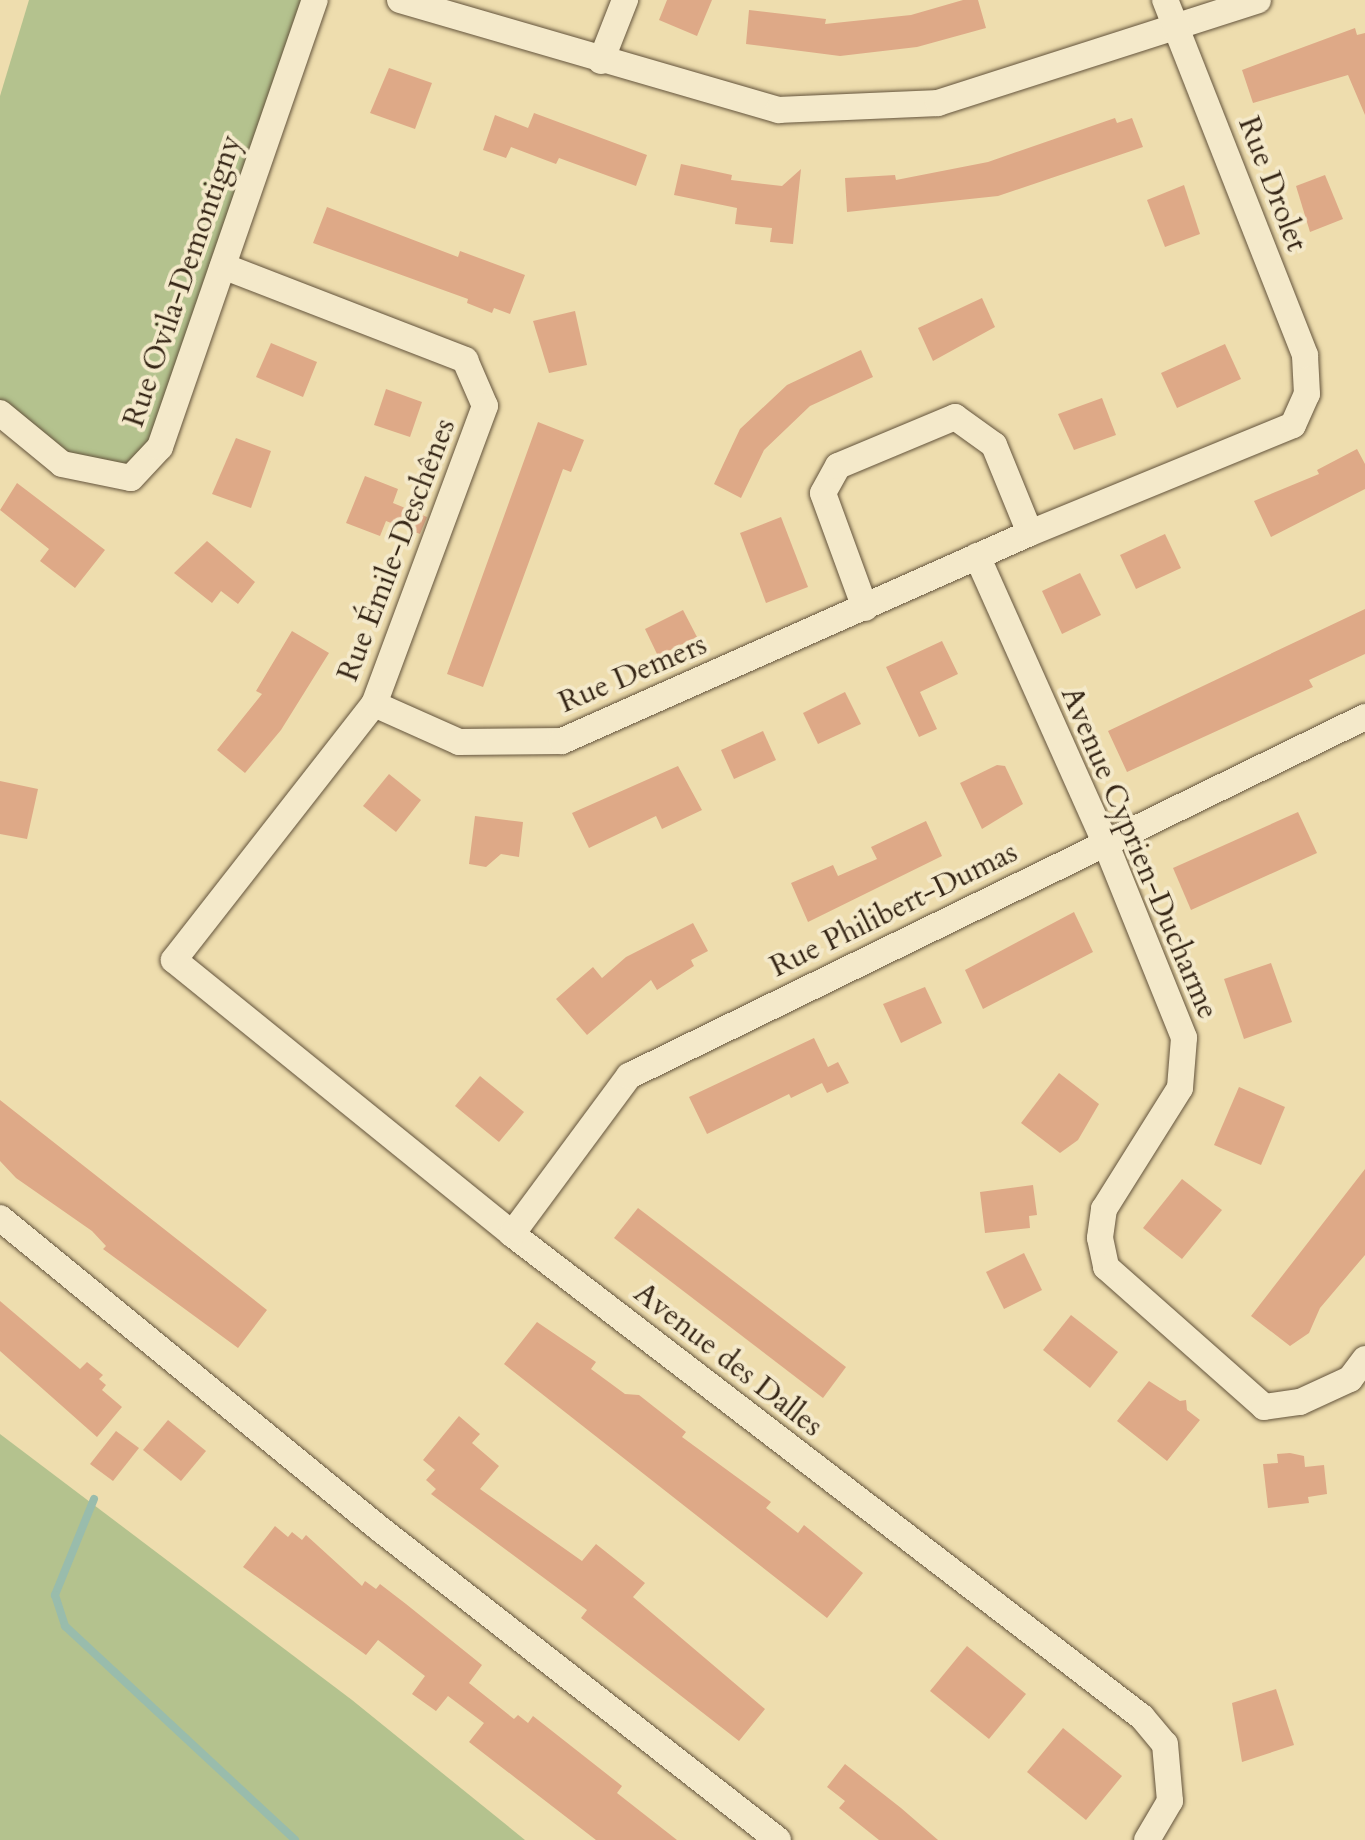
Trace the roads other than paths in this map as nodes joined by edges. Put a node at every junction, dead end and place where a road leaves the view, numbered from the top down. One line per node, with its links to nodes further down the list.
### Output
1 (315, 0): 8 (street, Rue Ovila-Demontigny)
2 (400, 0): 7 (street)
3 (625, 0): 7 (street)
4 (1165, 0): 6 (street, Rue Drolet)
5 (1258, 0): 6 (street)
6 (1177, 28): 7 (street); 9 (street, Rue Drolet)
7 (601, 61)
8 (223, 266): 10 (street, Rue Ovila-Demontigny); 14 (street, Rue Émile-Deschênes)
9 (1307, 394): 11 (street, Rue Demers)
10 (0, 413)
11 (1030, 533): 12 (street, Rue Demers); 13 (street)
12 (977, 556): 13 (street, Rue Demers); 16 (street, Avenue Cyprien-Ducharme)
13 (865, 608): 14 (street, Rue Demers)
14 (374, 704): 17 (street, Rue Émile-Deschênes)
15 (1365, 717): 16 (street, Rue Philibert-Dumas)
16 (1105, 842): 19 (street, Rue Philibert-Dumas); 20 (street, Avenue Cyprien-Ducharme)
17 (174, 960): 19 (street, Avenue des Dalles)
18 (0, 1218): 21 (street)
19 (512, 1234): 22 (street, Avenue des Dalles)
20 (1365, 1359)
21 (778, 1840)
22 (1147, 1840)

